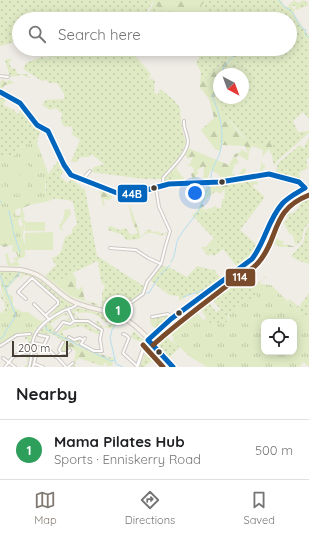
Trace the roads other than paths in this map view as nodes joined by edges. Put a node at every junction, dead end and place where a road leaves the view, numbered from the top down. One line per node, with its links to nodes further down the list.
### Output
1 (0, 76): 2 (street)
2 (8, 77)
3 (0, 92): 6 (street)
4 (184, 121): 7 (street)
5 (90, 171): 6 (street)
6 (83, 179): 9 (street)
7 (164, 185): 9 (street); 10 (street)
8 (309, 186): 10 (street)
9 (156, 188): 12 (street)
10 (305, 188): 21 (street)
11 (110, 248): 12 (street)
12 (161, 264): 19 (street)
13 (0, 269): 15 (main road)
14 (26, 299): 18 (street)
15 (77, 303): 17 (street); 19 (main road)
16 (34, 304): 18 (street)
17 (68, 309): 22 (street); 23 (street)
18 (46, 316): 22 (street)
19 (120, 317): 31 (main road)
20 (152, 317): 21 (street)
21 (173, 318): 31 (street)
22 (49, 319): 33 (street)
23 (74, 321): 25 (street); 26 (street)
24 (103, 327): 25 (street)
25 (102, 330): 30 (street)
26 (56, 331)
27 (30, 334): 35 (street)
28 (123, 334): 46 (street)
29 (39, 335): 34 (street)
30 (69, 337)
31 (148, 340): 46 (street); 54 (main road)
32 (63, 342): 38 (street)
33 (33, 343): 34 (street); 49 (street)
34 (44, 345): 40 (street)
35 (0, 346)
36 (70, 350): 38 (street)
37 (28, 351): 42 (street)
38 (61, 353): 40 (street)
39 (36, 355): 43 (street)
40 (57, 357): 52 (street)
41 (3, 358): 42 (street)
42 (8, 362): 47 (street); 48 (street)
43 (35, 363): 50 (street); 51 (street)
44 (73, 363): 52 (street)
45 (158, 364): 53 (street)
46 (137, 366)
47 (5, 367)
48 (15, 367)
49 (29, 367)
50 (33, 367)
51 (43, 367)
52 (67, 367)
53 (162, 367)
54 (172, 367)

